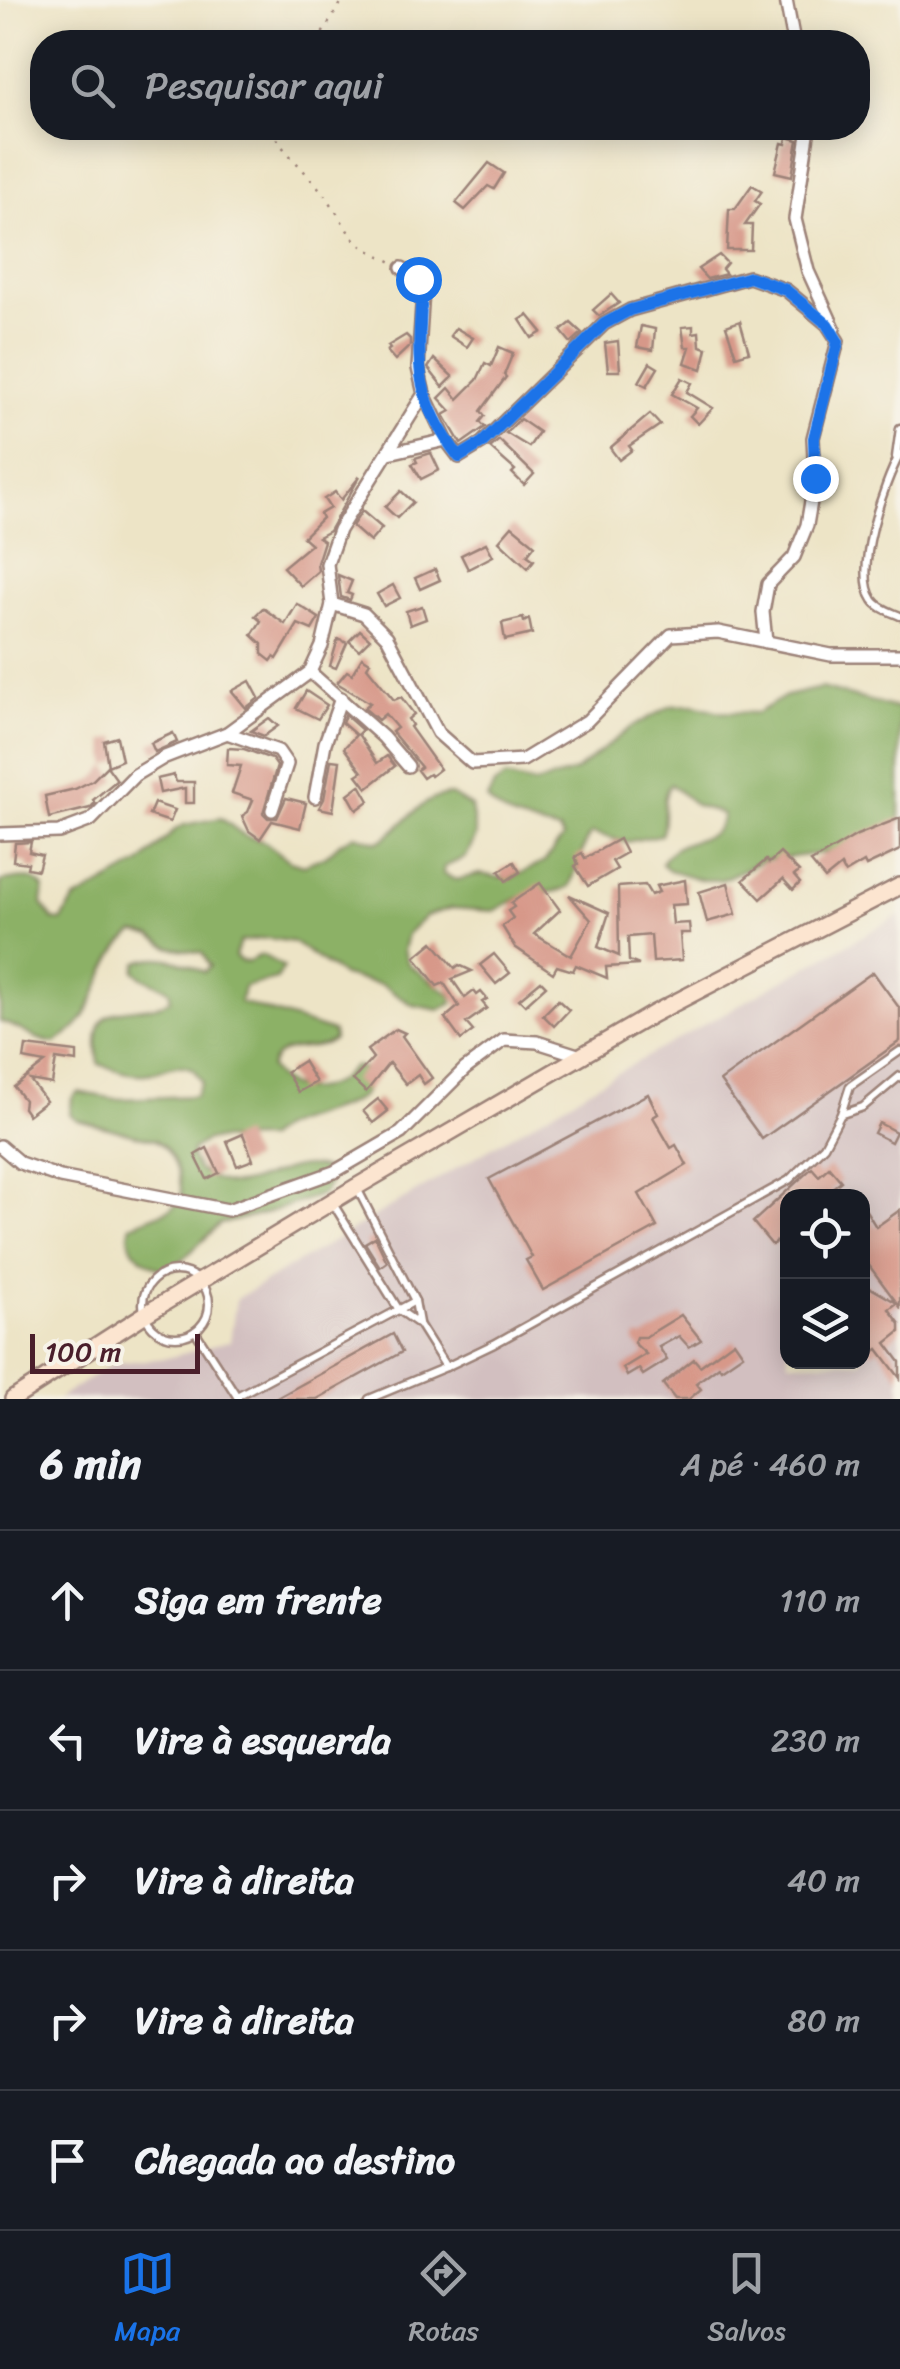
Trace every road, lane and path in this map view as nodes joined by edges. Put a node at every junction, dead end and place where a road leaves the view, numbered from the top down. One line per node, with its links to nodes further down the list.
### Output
1 (343, 0): 3 (path)
2 (786, 0): 4 (street)
3 (324, 30)
4 (792, 30)
5 (278, 140): 7 (path)
6 (807, 140): 8 (street)
7 (402, 268): 9 (street)
8 (838, 342): 11 (street); 17 (street)
9 (424, 394): 11 (street); 12 (street)
10 (900, 428): 14 (lane)
11 (446, 440): 12 (street)
12 (390, 453): 15 (street)
13 (900, 454): 14 (lane)
14 (895, 463): 16 (lane)
15 (332, 604): 17 (street); 19 (street)
16 (900, 616)
17 (766, 642): 18 (street)
18 (900, 655)
19 (310, 672): 20 (street); 21 (street)
20 (341, 698): 22 (street); 23 (street)
21 (227, 732): 24 (street); 25 (street)
22 (408, 766)
23 (315, 797)
24 (272, 810)
25 (0, 834)
26 (900, 886): 28 (main road)
27 (900, 1051): 30 (lane)
28 (581, 1056): 31 (street); 32 (main road)
29 (900, 1076): 30 (lane)
30 (841, 1114): 40 (lane)
31 (0, 1146)
32 (356, 1187): 33 (main road); 35 (lane)
33 (332, 1202): 34 (main road); 36 (lane)
34 (200, 1281): 37 (main road); 37 (lane); 39 (lane)
35 (415, 1301): 36 (lane); 38 (lane)
36 (398, 1310): 38 (lane); 41 (lane)
37 (144, 1315): 39 (lane); 42 (main road)
38 (419, 1324): 40 (lane)
39 (195, 1330): 41 (lane)
40 (446, 1367): 43 (lane)
41 (238, 1398)
42 (14, 1399)
43 (370, 1399)

